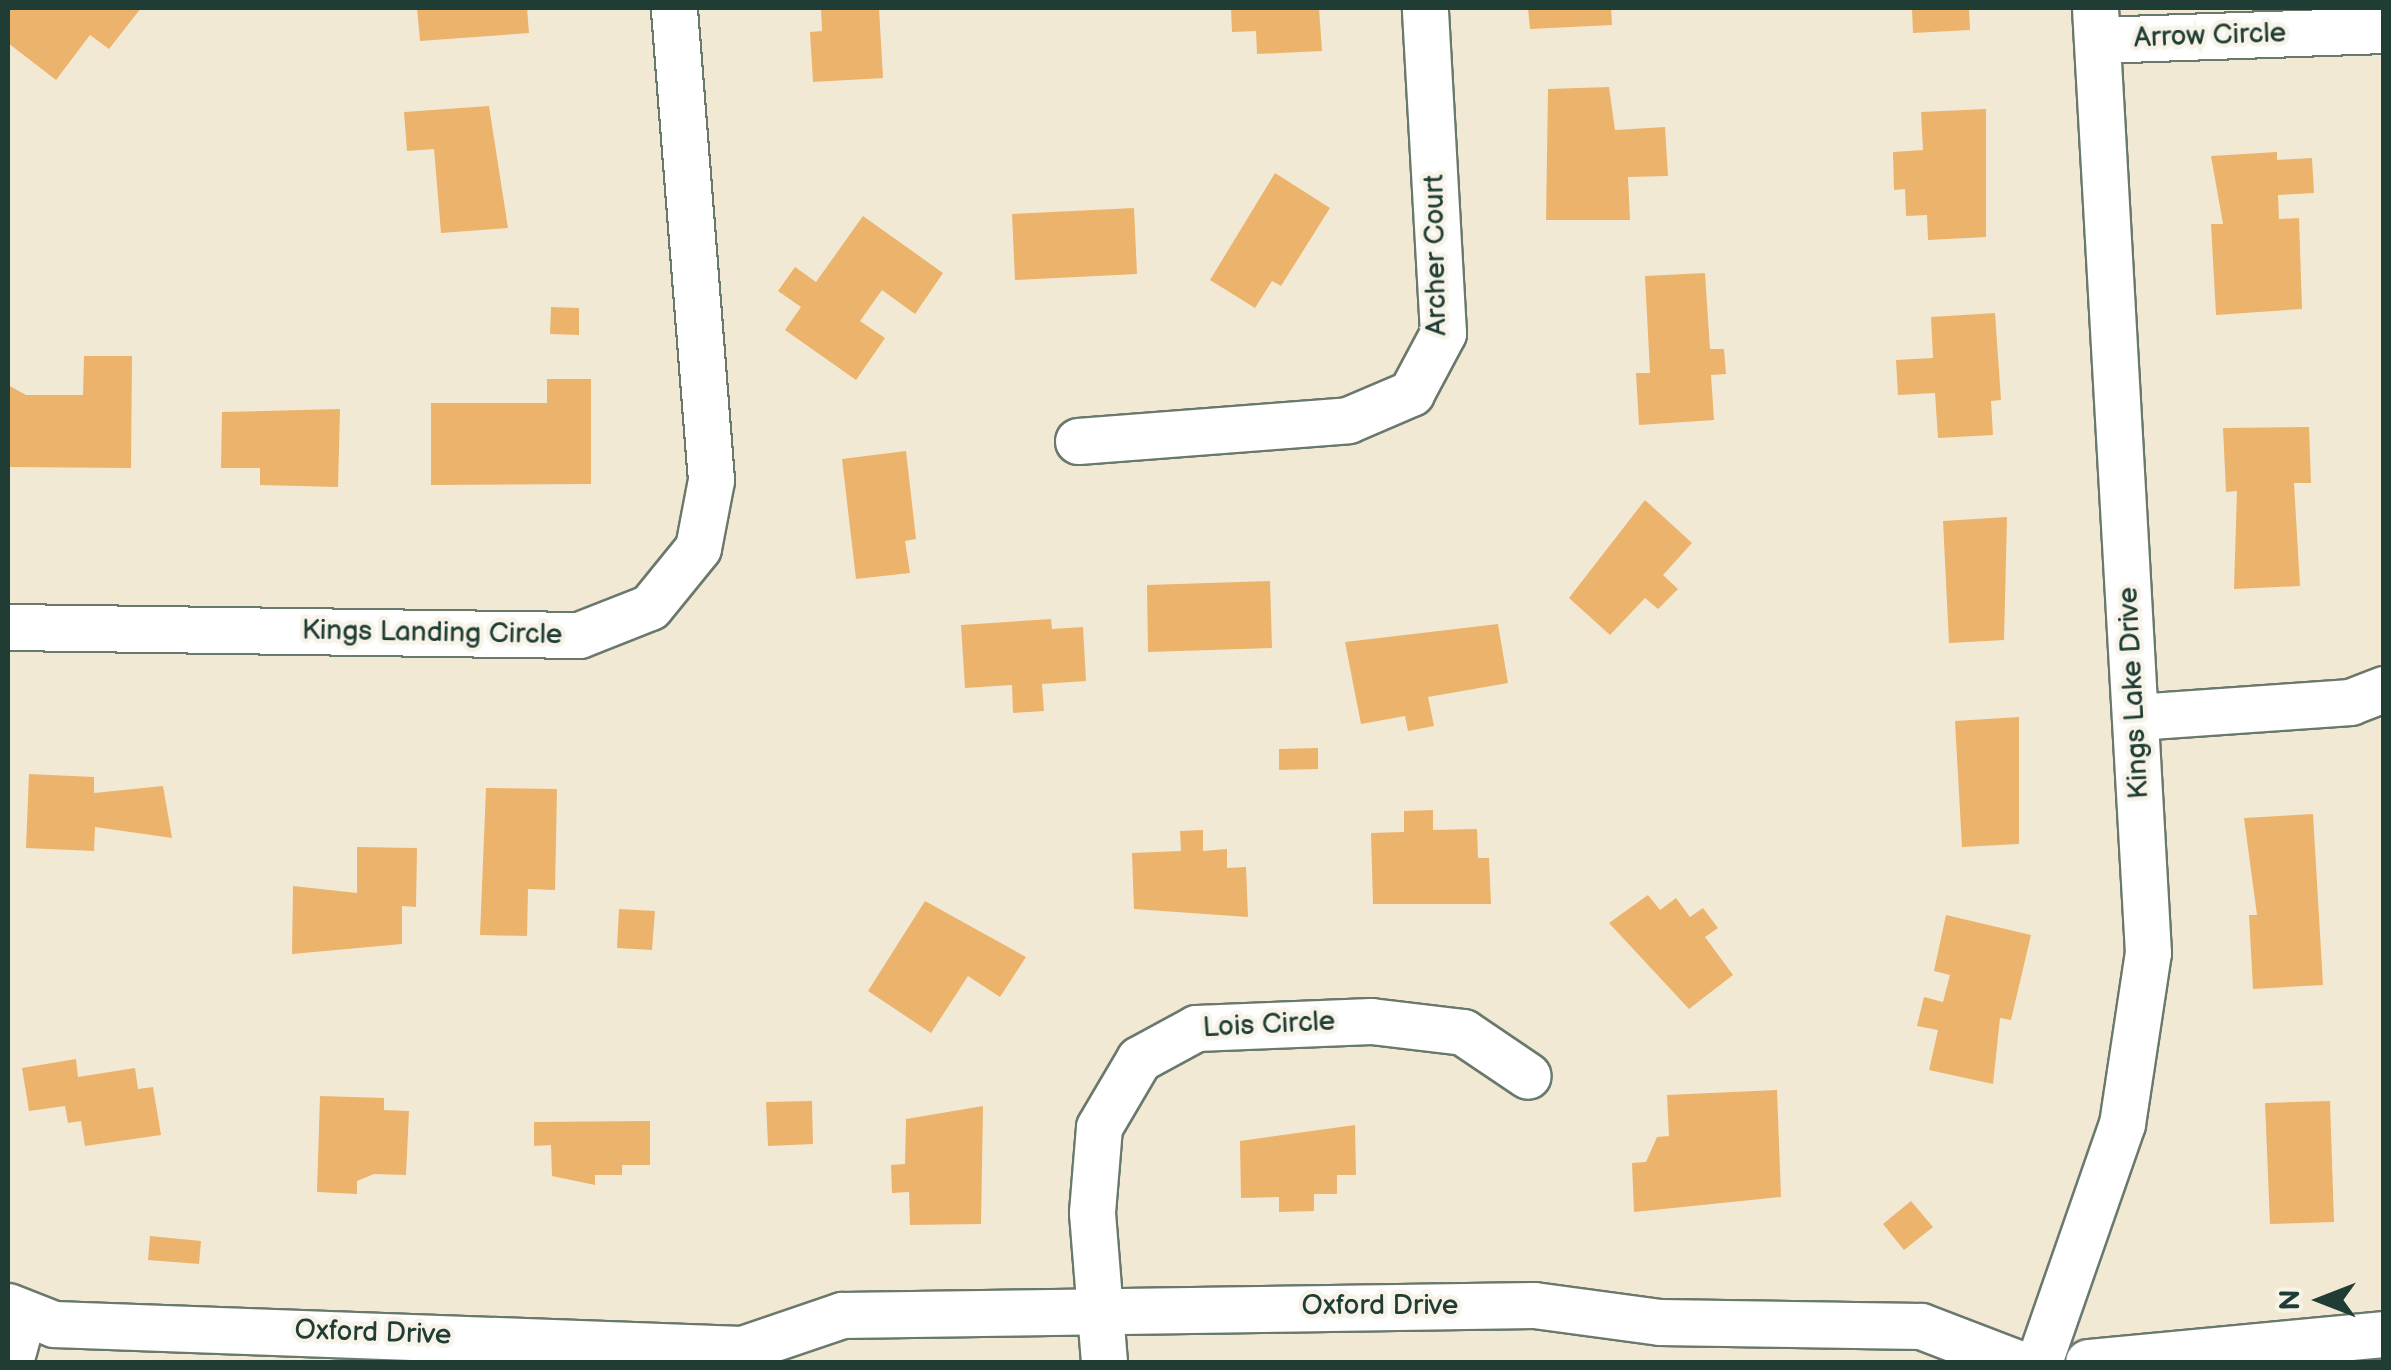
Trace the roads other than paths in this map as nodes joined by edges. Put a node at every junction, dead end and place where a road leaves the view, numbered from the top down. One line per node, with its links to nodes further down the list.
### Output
1 (674, 8): 6 (street, Kings Landing Circle)
2 (1424, 8): 5 (street, Archer Court)
3 (2096, 24): 4 (street, Arrow Circle); 8 (street, Kings Lake Drive)
4 (2384, 30)
5 (1078, 441)
6 (8, 627)
7 (2384, 689): 8 (street)
8 (2136, 717): 18 (street, Kings Lake Drive)
9 (1528, 1076): 10 (street, Lois Circle)
10 (1100, 1307): 14 (street, Oxford Drive); 16 (street, Lois Circle); 17 (street, Oxford Drive)
11 (16, 1311): 13 (street, Oxford Drive); 15 (street)
12 (2384, 1334): 19 (street)
13 (662, 1354): 14 (street, Oxford Drive)
14 (755, 1356)
15 (10, 1362)
16 (1104, 1362)
17 (2015, 1362)
18 (2040, 1362)
19 (2088, 1362)

